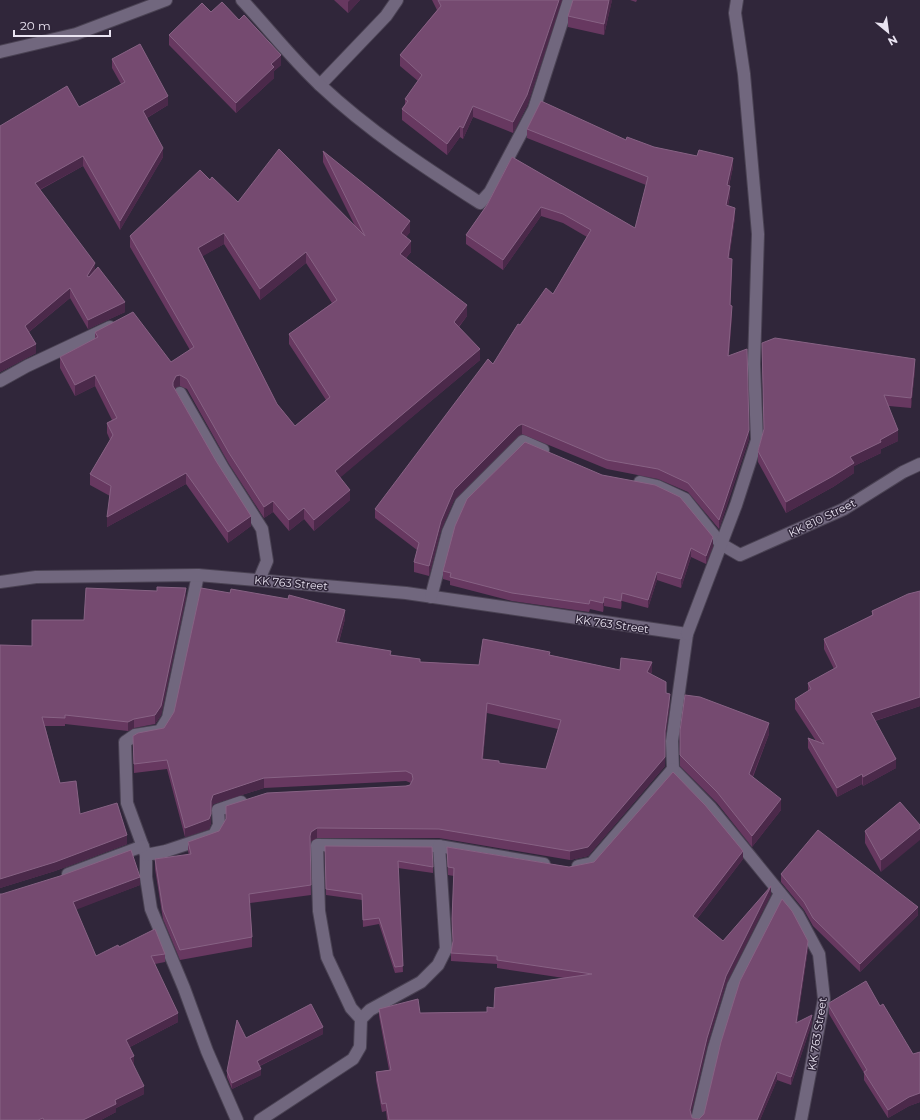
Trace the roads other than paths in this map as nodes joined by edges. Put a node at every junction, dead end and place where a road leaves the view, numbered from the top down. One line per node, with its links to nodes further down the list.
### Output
1 (166, 0): 6 (street)
2 (242, 0): 7 (street)
3 (397, 0): 7 (street)
4 (569, 0): 7 (street)
5 (737, 0): 14 (street)
6 (0, 52)
7 (320, 85)
8 (120, 322): 9 (street)
9 (0, 382)
10 (180, 393): 16 (street)
11 (554, 455): 18 (street)
12 (920, 464): 14 (street, KK 810 Street)
13 (628, 480): 14 (street)
14 (721, 544): 19 (street)
15 (198, 575): 16 (street, KK 763 Street); 17 (street, KK 763 Street); 23 (street)
16 (259, 580): 18 (street, KK 763 Street)
17 (0, 582)
18 (431, 597): 19 (street, KK 763 Street)
19 (686, 634): 20 (street)
20 (673, 769): 22 (street); 25 (street, KK 763 Street)
21 (253, 799): 23 (street)
22 (439, 846): 26 (street); 26 (street)
23 (145, 851): 24 (street); 27 (street)
24 (57, 878)
25 (780, 893): 29 (street); 30 (street, KK 763 Street)
26 (361, 1019): 28 (street)
27 (238, 1120)
28 (260, 1120)
29 (697, 1120)
30 (801, 1120)

